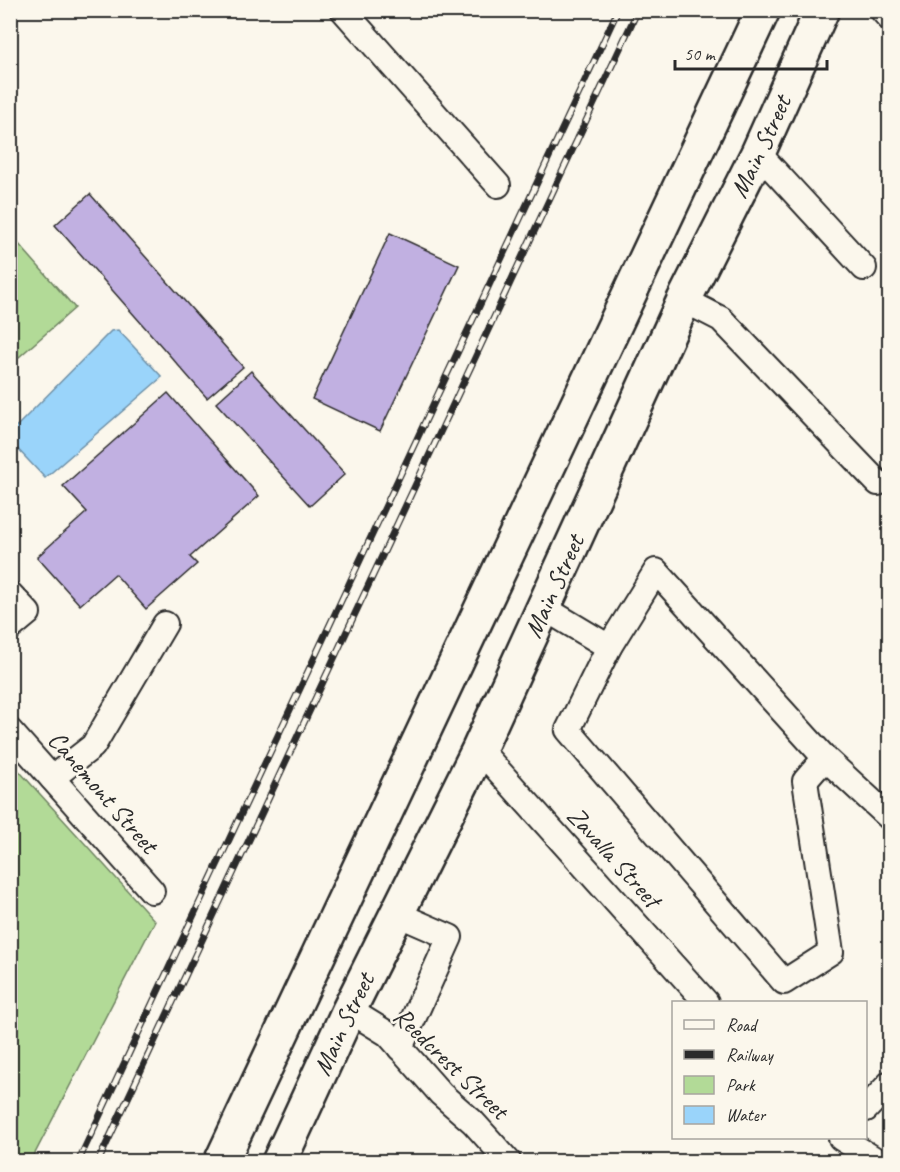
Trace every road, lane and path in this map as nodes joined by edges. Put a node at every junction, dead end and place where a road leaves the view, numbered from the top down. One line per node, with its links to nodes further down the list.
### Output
1 (343, 10): 7 (street)
2 (764, 10): 29 (highway, Main Street)
3 (822, 10): 6 (highway, Main Street)
4 (882, 10): 5 (street)
5 (890, 19)
6 (758, 153): 8 (street); 9 (highway, Main Street)
7 (498, 185)
8 (864, 268)
9 (684, 300): 10 (street); 12 (highway, Main Street)
10 (878, 483)
11 (10, 594): 14 (street)
12 (544, 608): 15 (street); 17 (highway, Main Street)
13 (165, 624): 19 (street)
14 (10, 628)
15 (609, 647): 18 (street); 18 (street)
16 (10, 730): 19 (street, Canemont Street)
17 (479, 749): 22 (highway, Main Street); 23 (street, Zavalla Street)
18 (825, 758): 20 (street)
19 (52, 778): 21 (street, Canemont Street)
20 (890, 819)
21 (152, 891)
22 (397, 914): 24 (highway, Main Street); 25 (street)
23 (705, 1001)
24 (349, 1010): 25 (street, Reedcrest Street); 30 (highway, Main Street)
25 (400, 1048): 31 (street, Reedcrest Street)
26 (890, 1083): 27 (street)
27 (867, 1108)
28 (844, 1139): 32 (street)
29 (221, 1161)
30 (279, 1161)
31 (509, 1161)
32 (879, 1161)

